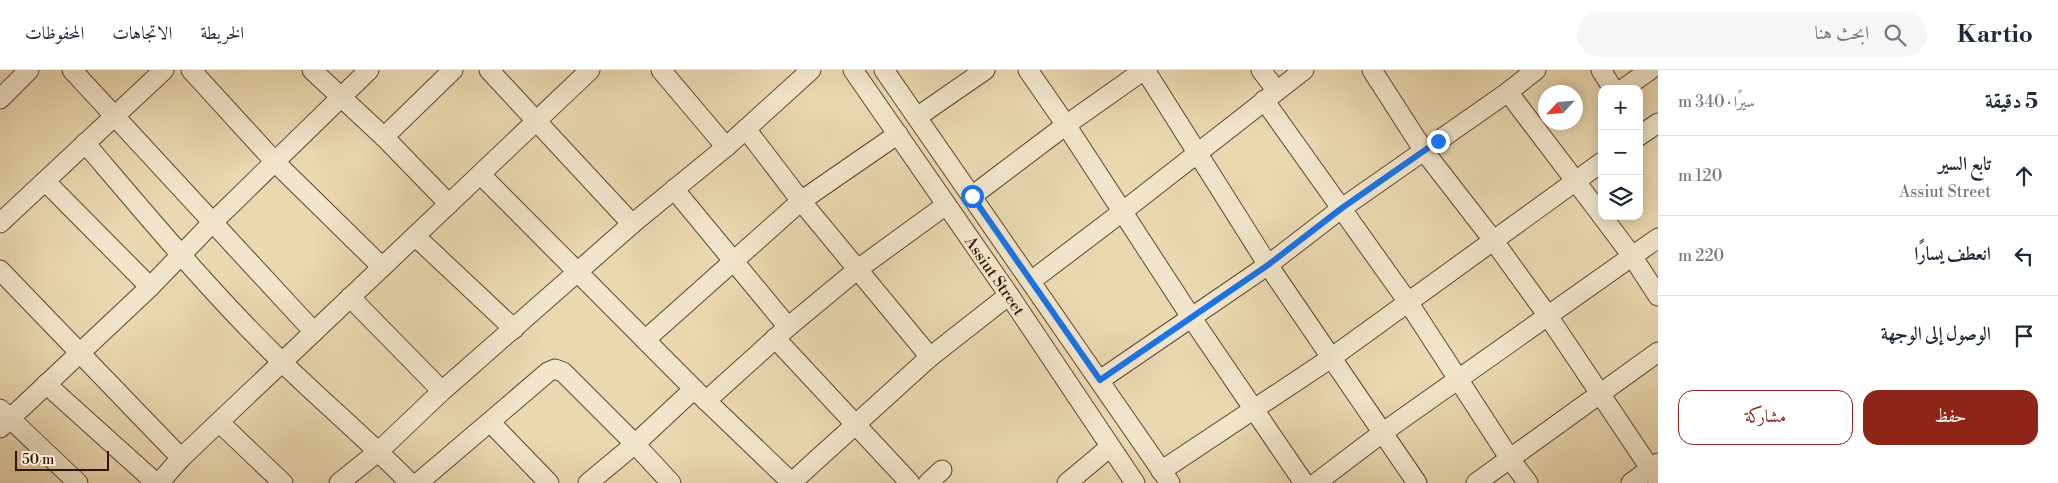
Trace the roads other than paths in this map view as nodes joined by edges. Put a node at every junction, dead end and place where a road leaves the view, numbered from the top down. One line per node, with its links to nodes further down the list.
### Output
1 (29, 70): 28 (street)
2 (72, 70): 29 (street)
3 (164, 70): 29 (street)
4 (191, 70): 40 (street)
5 (312, 70): 27 (street)
6 (369, 70): 27 (street)
7 (453, 70): 35 (street)
8 (490, 70): 31 (street)
9 (590, 70): 31 (street)
10 (661, 70): 37 (street)
11 (811, 70): 33 (street)
12 (853, 70): 34 (street, Assiut Street)
13 (884, 70): 30 (street, Assiut Street)
14 (985, 70): 30 (street)
15 (1028, 70): 32 (street)
16 (1144, 70): 32 (street); 39 (street)
17 (1261, 70): 26 (street)
18 (1304, 70): 26 (street)
19 (1372, 70): 38 (street)
20 (1536, 70): 25 (street)
21 (1600, 70): 23 (street)
22 (1650, 70): 24 (street)
23 (1610, 85)
24 (1629, 85)
25 (1508, 92): 38 (street); 43 (street)
26 (1270, 95): 39 (street); 50 (street)
27 (342, 97): 35 (street); 40 (street)
28 (0, 99)
29 (114, 115): 36 (street); 55 (street)
30 (917, 117): 46 (street, Assiut Street)
31 (538, 121): 42 (street); 56 (street)
32 (1066, 125): 46 (street); 52 (street)
33 (746, 128): 37 (street); 47 (street)
34 (898, 134): 47 (street); 49 (street, Assiut Street)
35 (384, 137): 48 (street)
36 (85, 143): 44 (street); 60 (street)
37 (726, 147): 45 (street)
38 (1424, 151): 50 (street); 59 (street)
39 (1197, 154): 52 (street); 63 (street)
40 (276, 162): 55 (street); 64 (street)
41 (1598, 165): 43 (street)
42 (480, 175): 48 (street); 67 (street)
43 (1574, 180): 51 (street); 59 (street)
44 (45, 181): 54 (street); 69 (street)
45 (674, 189): 56 (street); 62 (street)
46 (972, 196): 68 (street, Assiut Street)
47 (801, 201): 62 (street); 65 (street)
48 (449, 204): 57 (street)
49 (946, 205): 65 (street); 70 (street, Assiut Street)
50 (1342, 208): 63 (street); 73 (street)
51 (1598, 211)
52 (1122, 212): 68 (street); 75 (street)
53 (1605, 220): 61 (street)
54 (0, 223)
55 (212, 224): 60 (street); 77 (street)
56 (632, 224): 67 (street)
57 (415, 236): 64 (street); 76 (street)
58 (1658, 238): 61 (street)
59 (1493, 240): 73 (street); 74 (street)
60 (181, 256): 69 (street); 86 (street)
61 (1632, 256): 71 (street); 74 (street)
62 (733, 260): 78 (street); 80 (street)
63 (1268, 265): 75 (street); 85 (street)
64 (382, 267): 72 (street)
65 (858, 269): 78 (street); 84 (street)
66 (0, 270): 81 (street)
67 (578, 272): 76 (street); 80 (street)
68 (1031, 281): 79 (street, Assiut Street)
69 (150, 287): 81 (street)
70 (1009, 295): 83 (street, Assiut Street); 84 (street)
71 (1658, 296)
72 (350, 297): 77 (street); 90 (street)
73 (1408, 302): 85 (street); 87 (street)
74 (1548, 316): 87 (street); 91 (street)
75 (1191, 318): 88 (street); 93 (street)
76 (514, 329): 90 (street)
77 (314, 332): 86 (street)
78 (782, 333): 92 (street); 97 (street)
79 (1069, 336): 83 (street); 88 (street, Assiut Street)
80 (645, 340): 92 (street)
81 (80, 352): 89 (street); 102 (street)
82 (1658, 352): 91 (street)
83 (1048, 354): 100 (street, Assiut Street)
84 (930, 358): 97 (street)
85 (1331, 358): 93 (street); 98 (street)
86 (283, 363): 96 (street); 101 (street)
87 (1459, 379): 98 (street); 103 (street)
88 (1100, 380): 106 (street, Assiut Street)
89 (46, 384): 94 (street); 108 (street)
90 (442, 391): 101 (street)
91 (1599, 393): 103 (street); 105 (street)
92 (700, 395): 99 (street); 116 (street)
93 (1253, 409): 106 (street); 121 (street)
94 (3, 418): 107 (street)
95 (490, 422): 99 (street); 112 (street); 113 (street)
96 (220, 423): 102 (street); 109 (street)
97 (856, 424): 116 (street); 117 (street)
98 (1382, 433): 122 (street); 123 (street)
99 (635, 444): 114 (street); 115 (street)
100 (1110, 447): 119 (street); 120 (street, Assiut Street)
101 (379, 451): 110 (street); 111 (street)
102 (181, 458): 108 (street)
103 (1510, 459): 124 (street); 125 (street)
104 (942, 470): 118 (street)
105 (1655, 470): 126 (street)
106 (1165, 477)
107 (78, 483)
108 (158, 483)
109 (283, 483)
110 (339, 483)
111 (410, 483)
112 (418, 483)
113 (549, 483)
114 (588, 483)
115 (671, 483)
116 (792, 483)
117 (910, 483)
118 (928, 483)
119 (1067, 483)
120 (1135, 483)
121 (1304, 483)
122 (1316, 483)
123 (1417, 483)
124 (1476, 483)
125 (1528, 483)
126 (1631, 483)

